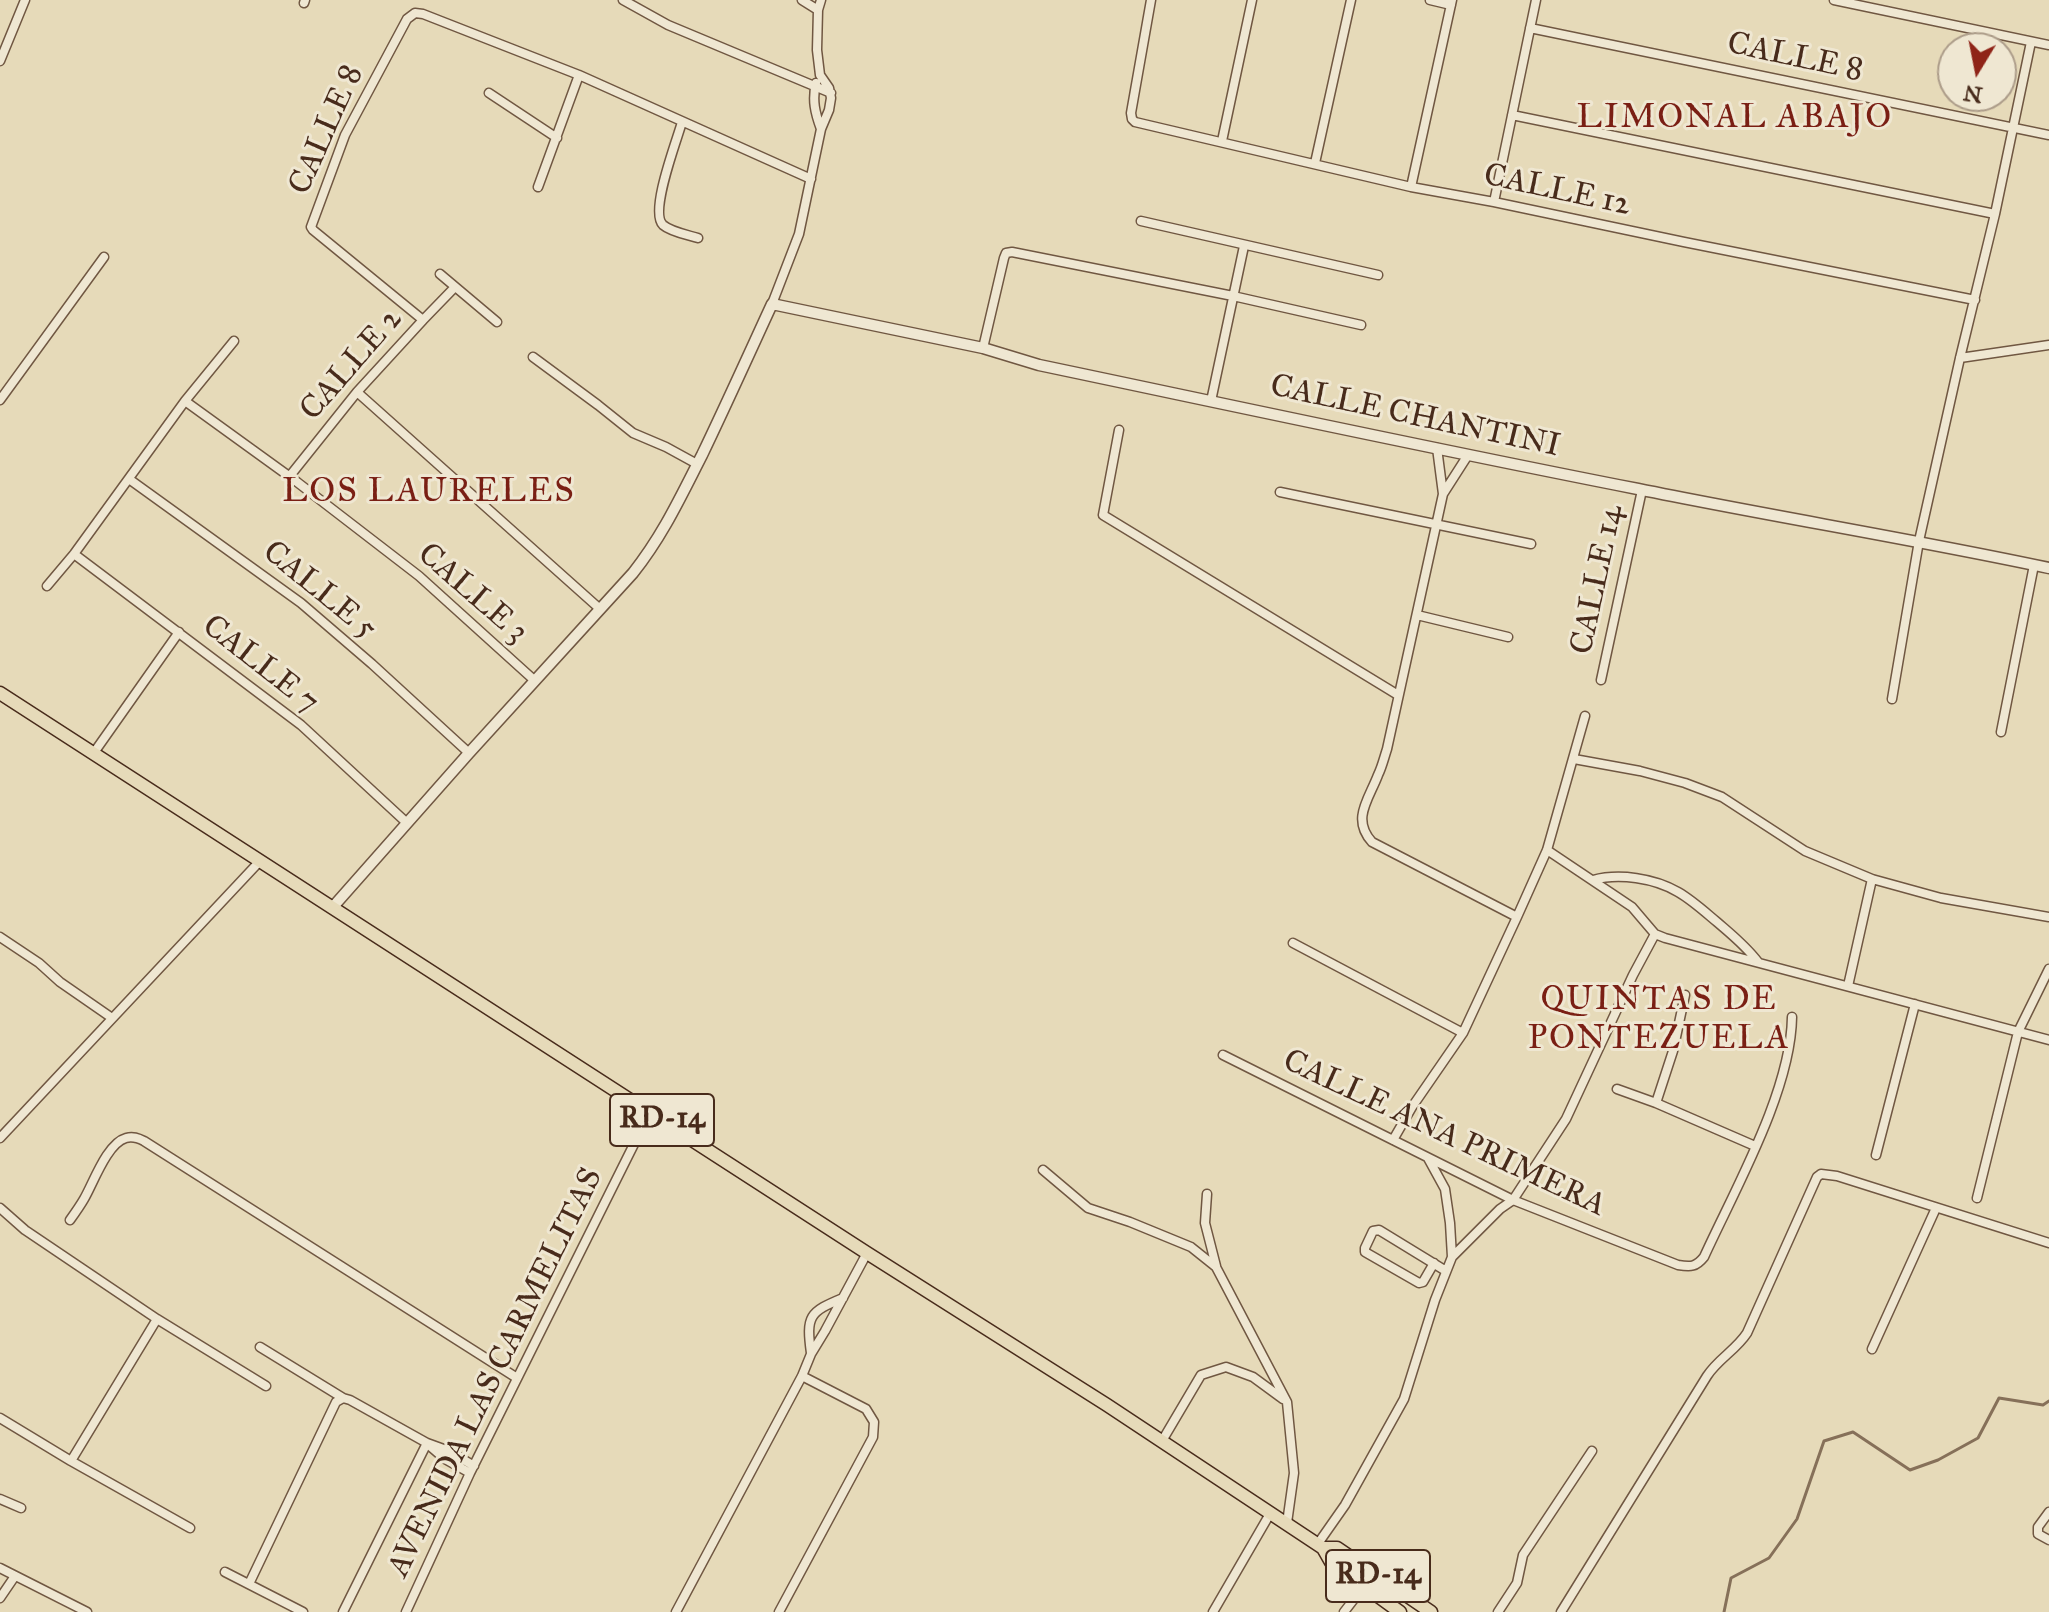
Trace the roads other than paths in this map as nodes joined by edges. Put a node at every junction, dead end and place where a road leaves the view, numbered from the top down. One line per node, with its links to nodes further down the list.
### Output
1 (25, 0): 16 (street)
2 (623, 0): 19 (street)
3 (802, 0): 12 (street)
4 (821, 0): 12 (street)
5 (1151, 0): 28 (street, CALLE 12)
6 (1252, 0): 28 (street)
7 (1351, 0): 29 (street)
8 (1430, 0): 11 (street)
9 (1536, 0): 13 (street)
10 (1834, 0): 14 (street)
11 (1451, 3): 32 (street)
12 (818, 10): 18 (street)
13 (1530, 28): 22 (street); 24 (street, CALLE 8)
14 (2031, 42): 15 (street); 24 (street)
15 (2049, 45)
16 (0, 61)
17 (579, 75): 23 (street); 27 (street); 45 (street, CALLE 8)
18 (820, 75): 19 (street); 21 (street)
19 (815, 87): 21 (street); 25 (street)
20 (489, 93): 27 (street)
21 (831, 93): 25 (street)
22 (1512, 115): 33 (street); 34 (street)
23 (682, 122): 30 (street); 36 (street)
24 (2014, 127): 26 (street, CALLE 8); 34 (street)
25 (821, 129): 30 (street)
26 (2049, 135)
27 (557, 138): 31 (street)
28 (1222, 141): 29 (street, CALLE 12)
29 (1315, 163): 32 (street, CALLE 12)
30 (811, 179): 44 (street)
31 (538, 187)
32 (1411, 187): 33 (street, CALLE 12)
33 (1494, 202): 43 (street, CALLE 12)
34 (1995, 214): 43 (street)
35 (1141, 221): 37 (street)
36 (698, 238)
37 (1244, 246): 40 (street); 42 (street)
38 (104, 257): 54 (street)
39 (440, 274): 41 (street)
40 (1378, 275)
41 (455, 287): 45 (street, CALLE 2); 46 (street)
42 (1233, 296): 47 (street); 50 (street); 56 (street)
43 (1975, 300): 52 (street)
44 (772, 304): 50 (street, CALLE CHANTINI); 60 (street)
45 (423, 320): 53 (street, CALLE 2)
46 (497, 322)
47 (1361, 325)
48 (234, 341): 55 (street)
49 (2049, 345): 52 (street)
50 (983, 348): 56 (street, CALLE CHANTINI)
51 (533, 357): 60 (street)
52 (1960, 358): 67 (street)
53 (357, 392): 61 (street, CALLE 2); 73 (street)
54 (0, 400)
55 (185, 401): 61 (street, CALLE 3); 62 (street)
56 (1211, 401): 58 (street, CALLE CHANTINI)
57 (1119, 430): 80 (street)
58 (1437, 448): 59 (street, CALLE CHANTINI); 65 (street)
59 (1468, 455): 63 (street, CALLE CHANTINI); 65 (street)
60 (697, 464): 73 (street)
61 (289, 477): 77 (street, CALLE 3)
62 (129, 479): 69 (street); 84 (street, CALLE 5)
63 (1642, 490): 67 (street, CALLE CHANTINI); 78 (street, CALLE 14)
64 (1280, 492): 66 (street)
65 (1443, 494): 66 (street)
66 (1436, 524): 68 (street); 74 (street)
67 (1919, 541): 70 (street, CALLE CHANTINI); 81 (street)
68 (1531, 544)
69 (74, 554): 72 (street); 75 (street, CALLE 7)
70 (2034, 565): 71 (street, CALLE CHANTINI); 83 (street)
71 (2049, 568)
72 (47, 586)
73 (600, 609): 77 (street)
74 (1417, 615): 76 (street); 80 (street)
75 (179, 632): 85 (street); 87 (street, CALLE 7)
76 (1508, 637)
77 (534, 680): 84 (street)
78 (1601, 680)
79 (0, 693): 85 (main road, RD-14)
80 (1398, 695): 93 (street)
81 (1892, 699)
82 (1585, 716): 86 (street)
83 (2001, 732)
84 (469, 753): 87 (street)
85 (93, 754): 89 (main road, RD-14)
86 (1574, 759): 88 (street); 90 (street)
87 (407, 823): 92 (street)
88 (1547, 850): 91 (street); 93 (street)
89 (260, 861): 92 (main road, RD-14); 104 (street)
90 (1872, 879): 94 (street); 100 (street)
91 (1593, 880): 95 (street); 98 (street)
92 (332, 908): 111 (main road, RD-14)
93 (1517, 917): 106 (street)
94 (2049, 917)
95 (1655, 934): 98 (street); 120 (street)
96 (0, 937): 104 (street)
97 (1293, 943): 106 (street)
98 (1758, 962): 100 (street)
99 (2049, 969): 105 (street)
100 (1848, 986): 102 (street)
101 (1685, 995): 110 (street)
102 (1915, 1004): 105 (street); 115 (street)
103 (1792, 1017): 114 (street)
104 (112, 1018): 112 (street)
105 (2018, 1032): 107 (street); 119 (street)
106 (1463, 1033): 113 (street)
107 (2049, 1040)
108 (1223, 1055): 113 (street, CALLE ANA PRIMERA)
109 (1617, 1089): 110 (street)
110 (1656, 1103): 114 (street)
111 (650, 1112): 125 (main road, RD-14); 136 (street, AVENIDA LAS CARMELITAS)
112 (0, 1137)
113 (1393, 1140): 116 (street, CALLE ANA PRIMERA)
114 (1755, 1146): 120 (street, CALLE ANA PRIMERA)
115 (1876, 1155)
116 (1427, 1157): 120 (street, CALLE ANA PRIMERA); 126 (street)
117 (1043, 1170): 128 (street)
118 (1207, 1194): 128 (street)
119 (1977, 1198)
120 (1513, 1200): 126 (street)
121 (0, 1208): 131 (street)
122 (1936, 1208): 124 (street); 133 (street); 171 (street)
123 (70, 1220): 136 (street)
124 (2049, 1243)
125 (867, 1253): 130 (street); 141 (main road, RD-14)
126 (1452, 1257): 129 (street)
127 (1434, 1263): 127 (street); 129 (street)
128 (1216, 1267): 139 (street)
129 (1446, 1271): 153 (street)
130 (843, 1298): 134 (street); 134 (street)
131 (157, 1319): 137 (street); 144 (street)
132 (260, 1347): 138 (street)
133 (1872, 1349)
134 (811, 1354): 135 (street)
135 (802, 1376): 164 (street); 165 (street)
136 (517, 1378): 145 (street, AVENIDA LAS CARMELITAS)
137 (266, 1386)
138 (343, 1398): 142 (street); 157 (street)
139 (1287, 1402): 141 (street); 150 (street)
140 (0, 1418): 144 (street)
141 (1162, 1441): 148 (main road, RD-14)
142 (427, 1443): 145 (street); 162 (street)
143 (1592, 1451): 170 (street)
144 (71, 1461): 151 (street)
145 (472, 1470): 163 (street, AVENIDA LAS CARMELITAS)
146 (0, 1499): 147 (street)
147 (21, 1508)
148 (1271, 1512): 150 (main road, RD-14); 166 (street)
149 (2049, 1512): 152 (street)
150 (1287, 1523): 153 (main road, RD-14)
151 (190, 1528)
152 (2049, 1540)
153 (1320, 1546): 158 (main road, RD-14); 169 (main road, RD-14)
154 (0, 1568): 156 (street)
155 (225, 1572): 157 (street)
156 (15, 1576): 159 (street); 160 (street)
157 (249, 1584): 161 (street)
158 (1364, 1586): 167 (street); 168 (main road, RD-14)
159 (0, 1598)
160 (87, 1612)
161 (303, 1612)
162 (343, 1612)
163 (406, 1612)
164 (676, 1612)
165 (779, 1612)
166 (1213, 1612)
167 (1344, 1612)
168 (1400, 1612)
169 (1431, 1612)
170 (1498, 1612)
171 (1561, 1612)

